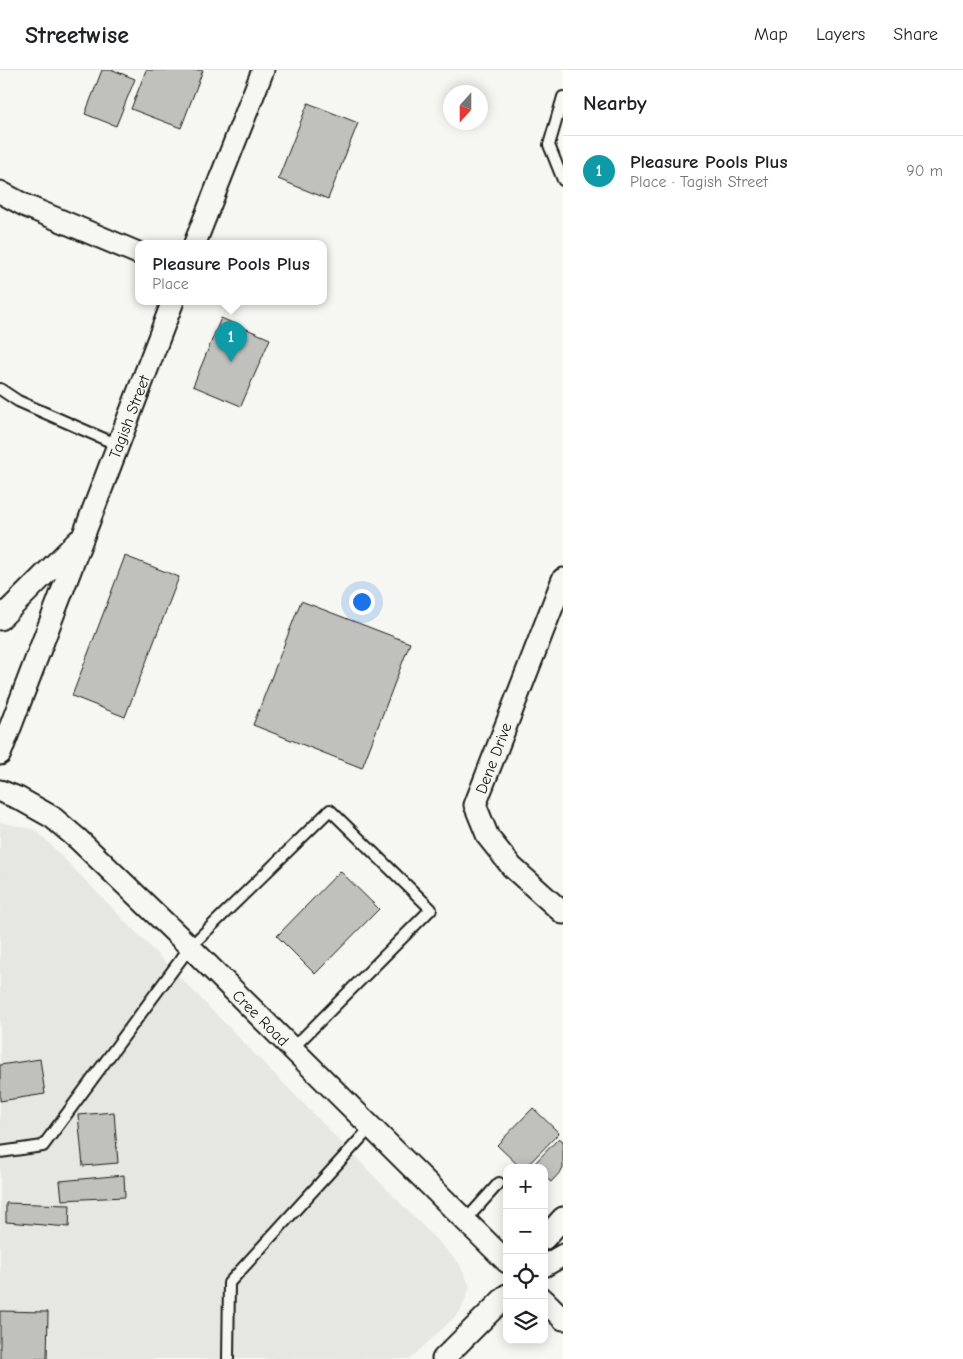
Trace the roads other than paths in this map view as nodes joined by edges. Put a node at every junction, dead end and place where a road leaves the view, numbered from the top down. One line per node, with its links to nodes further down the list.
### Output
1 (263, 70): 5 (street)
2 (563, 97): 3 (lane)
3 (563, 180)
4 (0, 192): 6 (street)
5 (196, 240)
6 (135, 253)
7 (171, 305): 9 (street, Tagish Street)
8 (0, 389): 9 (lane)
9 (118, 445): 10 (street, Tagish Street)
10 (85, 534): 12 (street, Tagish Street); 13 (street, Tagish Street)
11 (563, 579): 15 (street, Dene Drive)
12 (0, 619)
13 (0, 754)
14 (0, 791): 16 (street, Cree Road)
15 (563, 913)
16 (190, 947): 17 (street, Cree Road); 17 (lane); 19 (lane)
17 (292, 1049): 18 (street, Cree Road)
18 (371, 1127): 22 (street, Cree Road); 30 (lane)
19 (0, 1152)
20 (499, 1183): 22 (lane)
21 (563, 1218): 23 (street)
22 (465, 1221): 25 (street, Cree Road)
23 (548, 1235)
24 (563, 1256): 26 (street)
25 (503, 1258)
26 (548, 1264)
27 (503, 1299): 31 (street)
28 (548, 1304): 29 (street)
29 (563, 1319)
30 (228, 1359)
31 (443, 1359)

